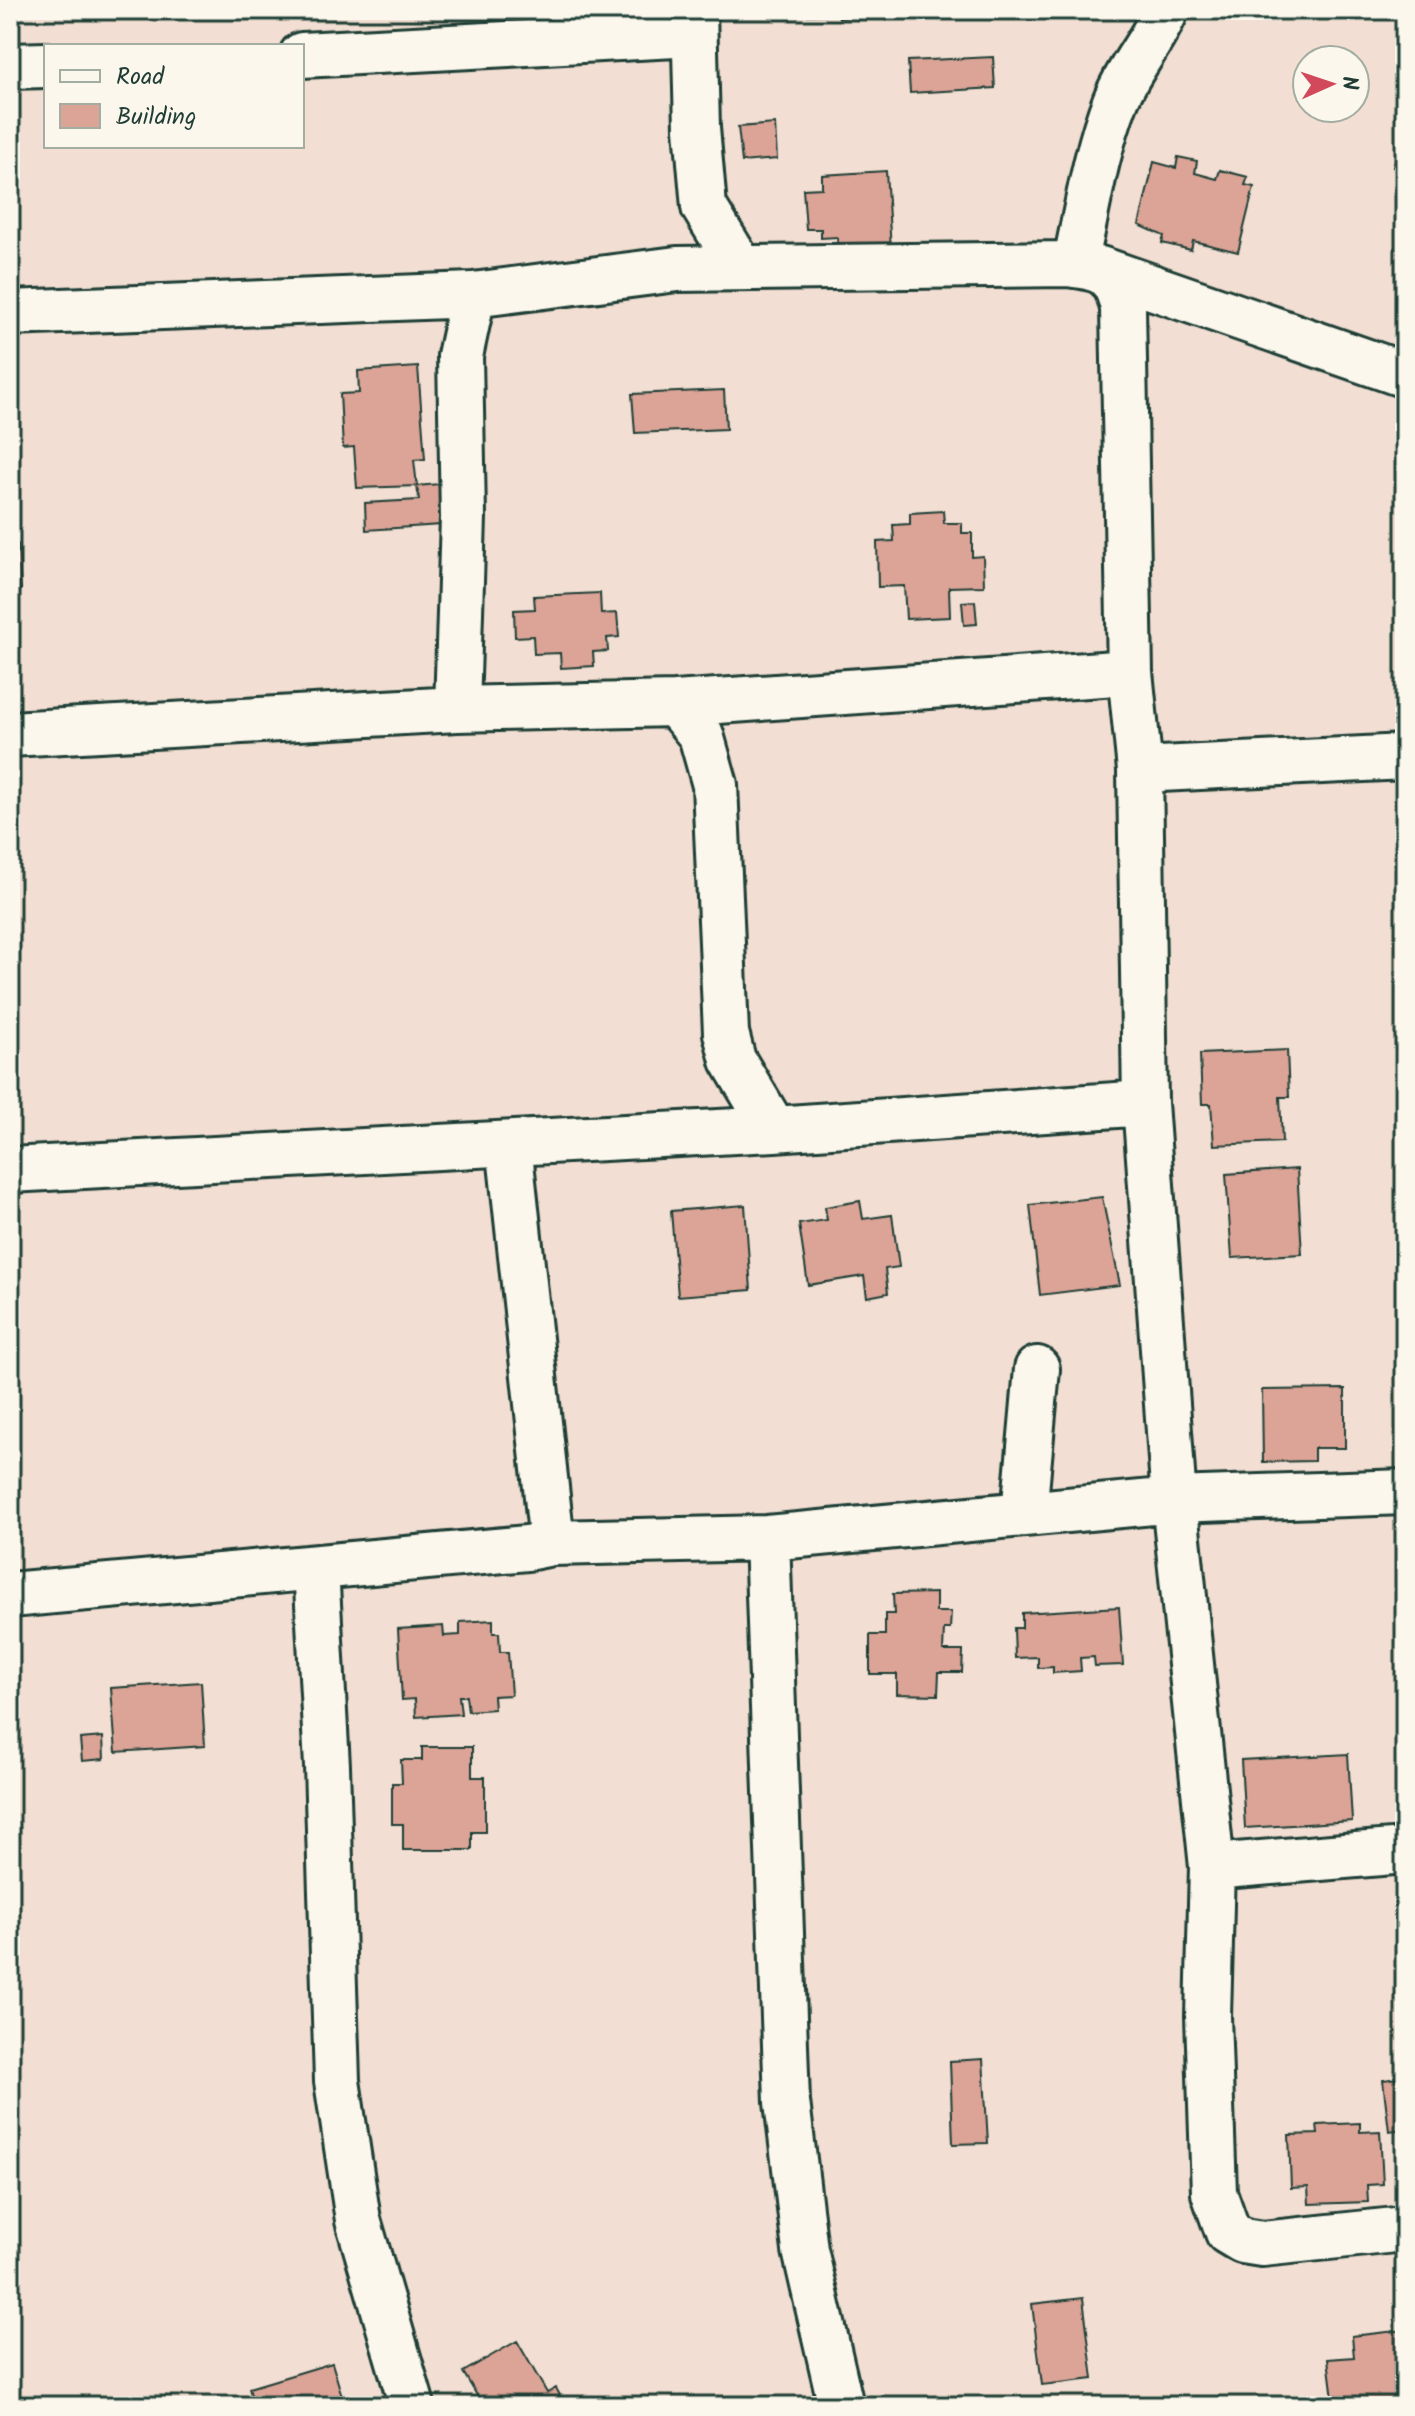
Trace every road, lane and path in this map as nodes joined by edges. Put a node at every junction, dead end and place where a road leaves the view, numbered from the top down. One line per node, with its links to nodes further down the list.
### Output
1 (1166, 10): 8 (street)
2 (694, 22): 3 (street); 6 (street)
3 (304, 55)
4 (44, 65): 5 (street)
5 (10, 66)
6 (704, 207): 7 (street); 9 (street)
7 (740, 266): 8 (street); 9 (street)
8 (1088, 267): 12 (street); 13 (street)
9 (677, 269): 10 (street)
10 (473, 295): 11 (street); 15 (street)
11 (10, 313)
12 (1405, 375)
13 (1130, 672): 14 (street); 18 (street)
14 (675, 704): 15 (street); 20 (street)
15 (457, 709): 16 (street)
16 (10, 734)
17 (1405, 757): 18 (street)
18 (1140, 770): 19 (street)
19 (1145, 1103): 20 (street); 25 (street)
20 (774, 1129): 21 (street)
21 (509, 1144): 22 (street); 28 (street)
22 (10, 1170)
23 (1037, 1369): 26 (street)
24 (1405, 1492): 25 (street)
25 (1174, 1500): 26 (street); 32 (street)
26 (1024, 1514): 27 (street)
27 (767, 1538): 28 (street); 35 (street)
28 (552, 1543): 29 (street)
29 (316, 1568): 30 (street); 34 (street)
30 (10, 1595)
31 (1405, 1851): 32 (street)
32 (1212, 1867): 33 (street)
33 (1405, 2229)
34 (412, 2406)
35 (841, 2406)

